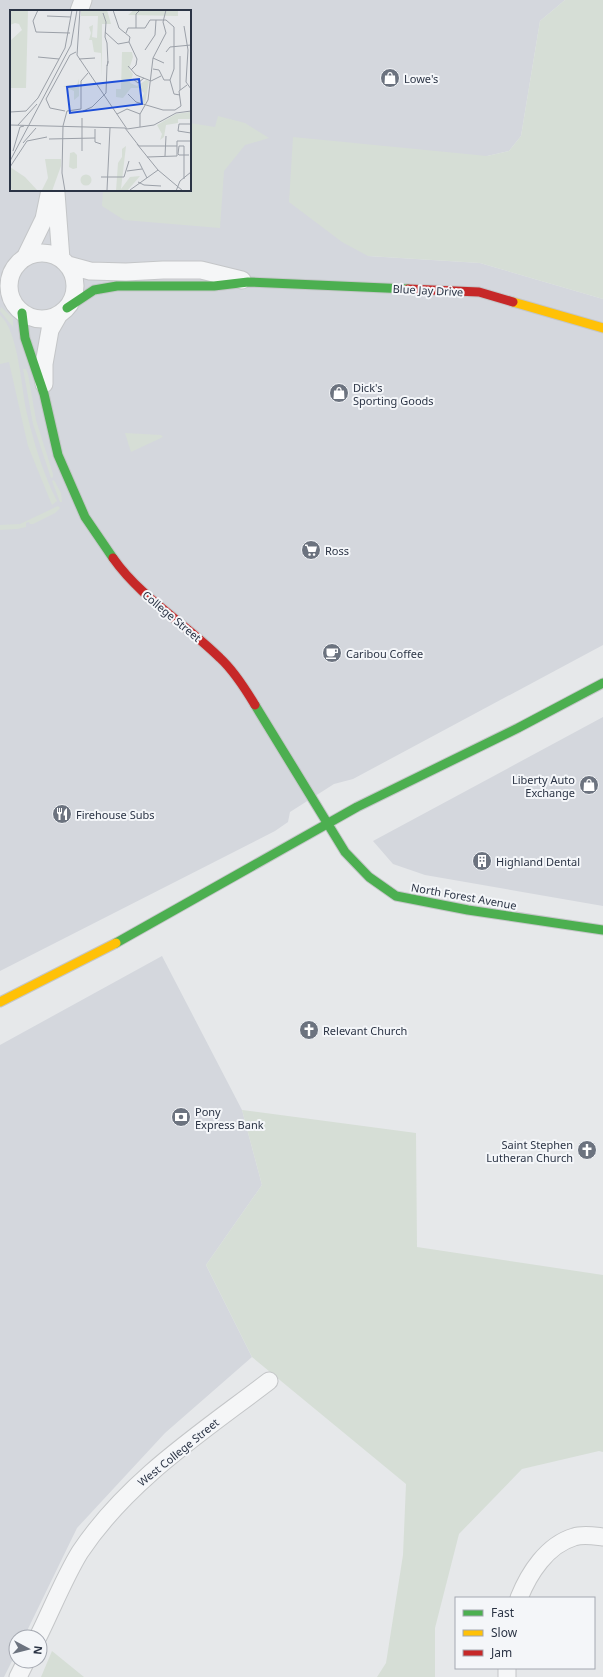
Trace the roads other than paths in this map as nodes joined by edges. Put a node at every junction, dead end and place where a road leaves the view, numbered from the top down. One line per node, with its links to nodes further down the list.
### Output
1 (83, 0): 2 (street)
2 (79, 10)
3 (50, 191): 6 (street)
4 (56, 191): 5 (street)
5 (64, 262): 6 (street); 7 (street, Blue Jay Drive); 9 (street)
6 (13, 266): 8 (street)
7 (248, 282): 9 (street, Blue Jay Drive); 10 (street, Blue Jay Drive)
8 (12, 306): 9 (street); 11 (street, College Street)
9 (63, 312): 11 (street, College Street)
10 (603, 328)
11 (44, 394): 13 (street, College Street)
12 (603, 683): 13 (street)
13 (327, 825): 14 (street, North Forest Avenue); 15 (street)
14 (603, 930)
15 (0, 1002)
16 (269, 1381): 19 (street, West College Street)
17 (603, 1537): 18 (street)
18 (520, 1597)
19 (42, 1629)

